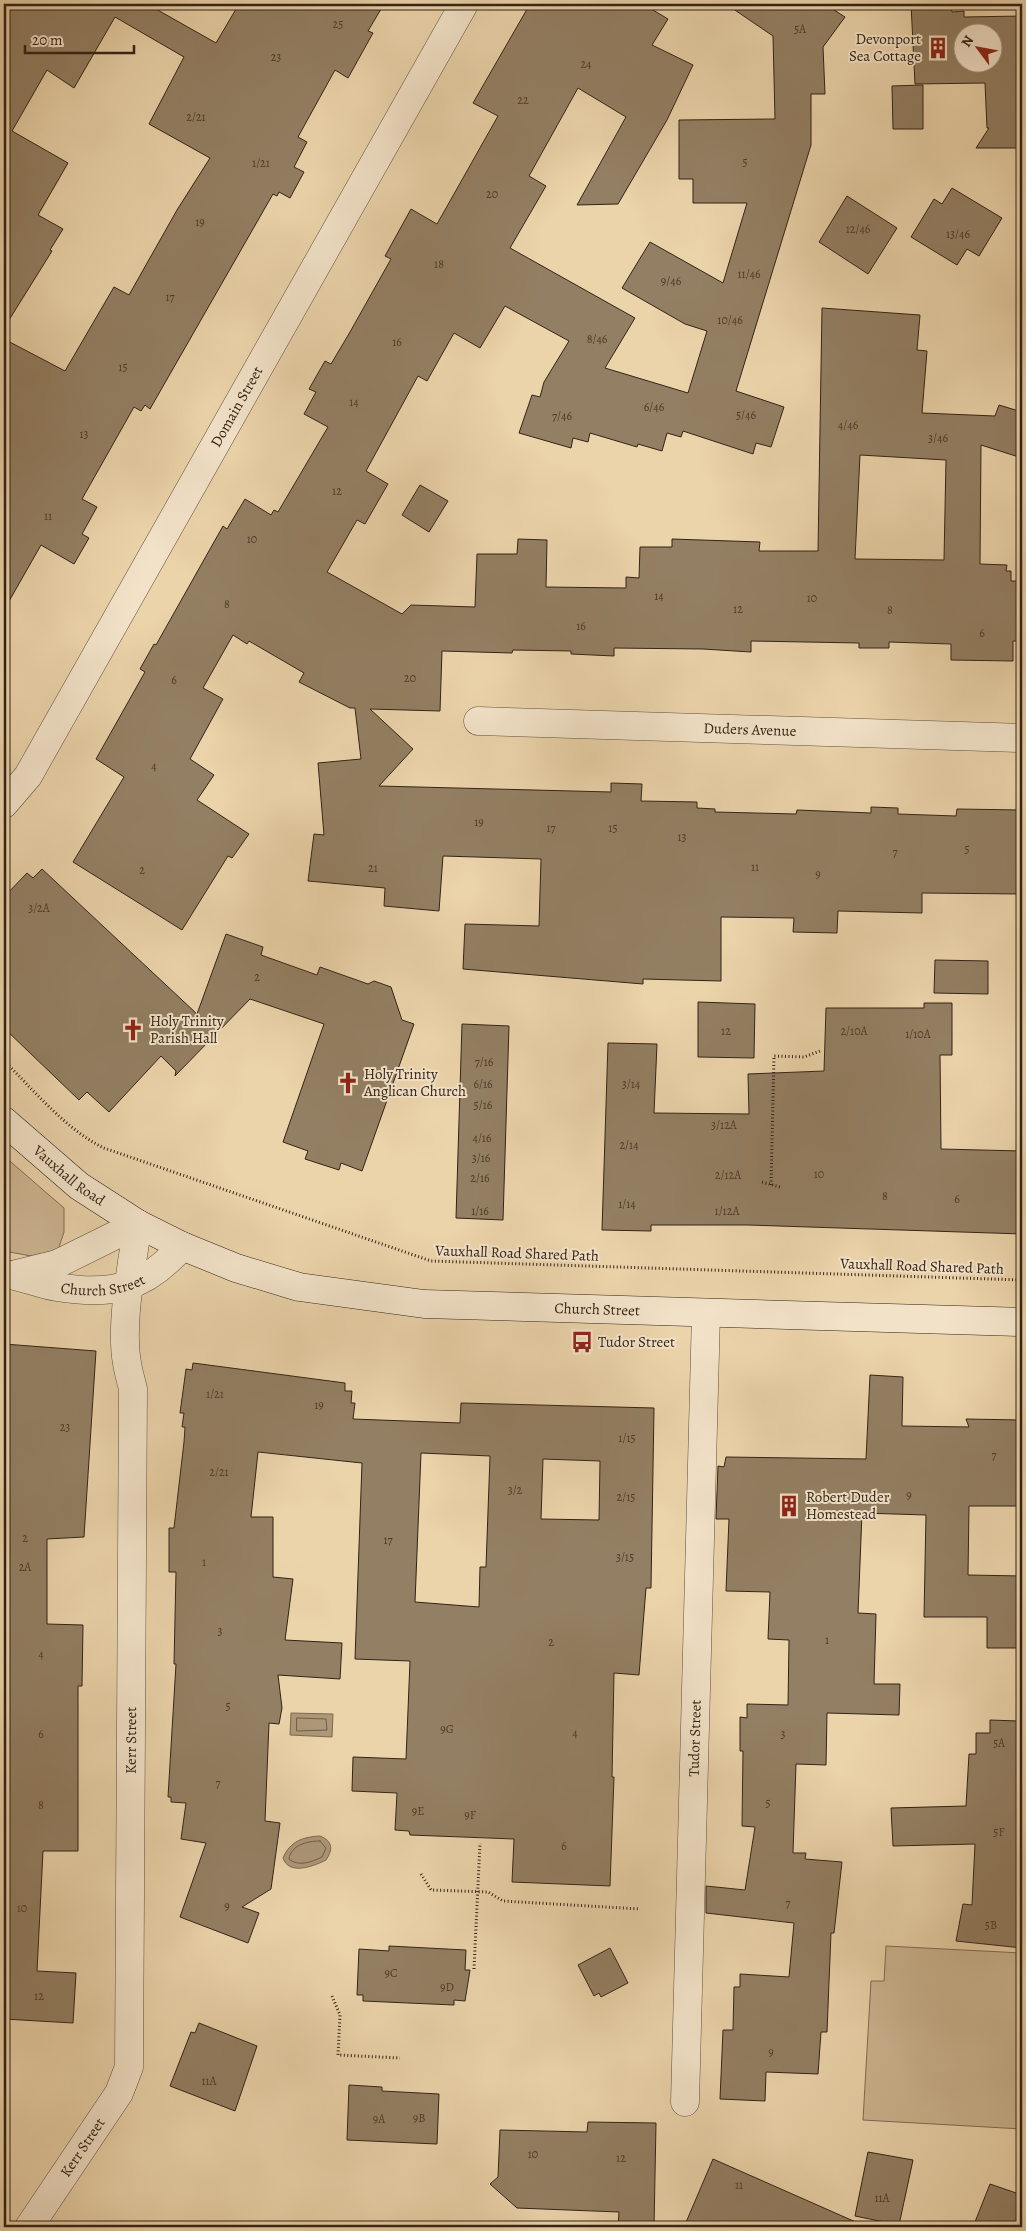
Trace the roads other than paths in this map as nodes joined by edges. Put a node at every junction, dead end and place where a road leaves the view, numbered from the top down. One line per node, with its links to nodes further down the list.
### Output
1 (464, 4): 4 (street, Domain Street)
2 (478, 721): 3 (street, Duders Avenue)
3 (1022, 738)
4 (4, 804)
5 (4, 1121): 6 (street, Vauxhall Road)
6 (138, 1224): 7 (street, Church Street); 8 (street, Church Street); 9 (street, Kerr Street)
7 (182, 1246): 9 (street, Church Street); 10 (street, Church Street)
8 (8, 1274): 9 (street, Church Street)
9 (129, 1287): 13 (street, Kerr Street)
10 (706, 1314): 11 (street, Church Street); 12 (street, Tudor Street)
11 (1022, 1322)
12 (685, 2102)
13 (29, 2227)

